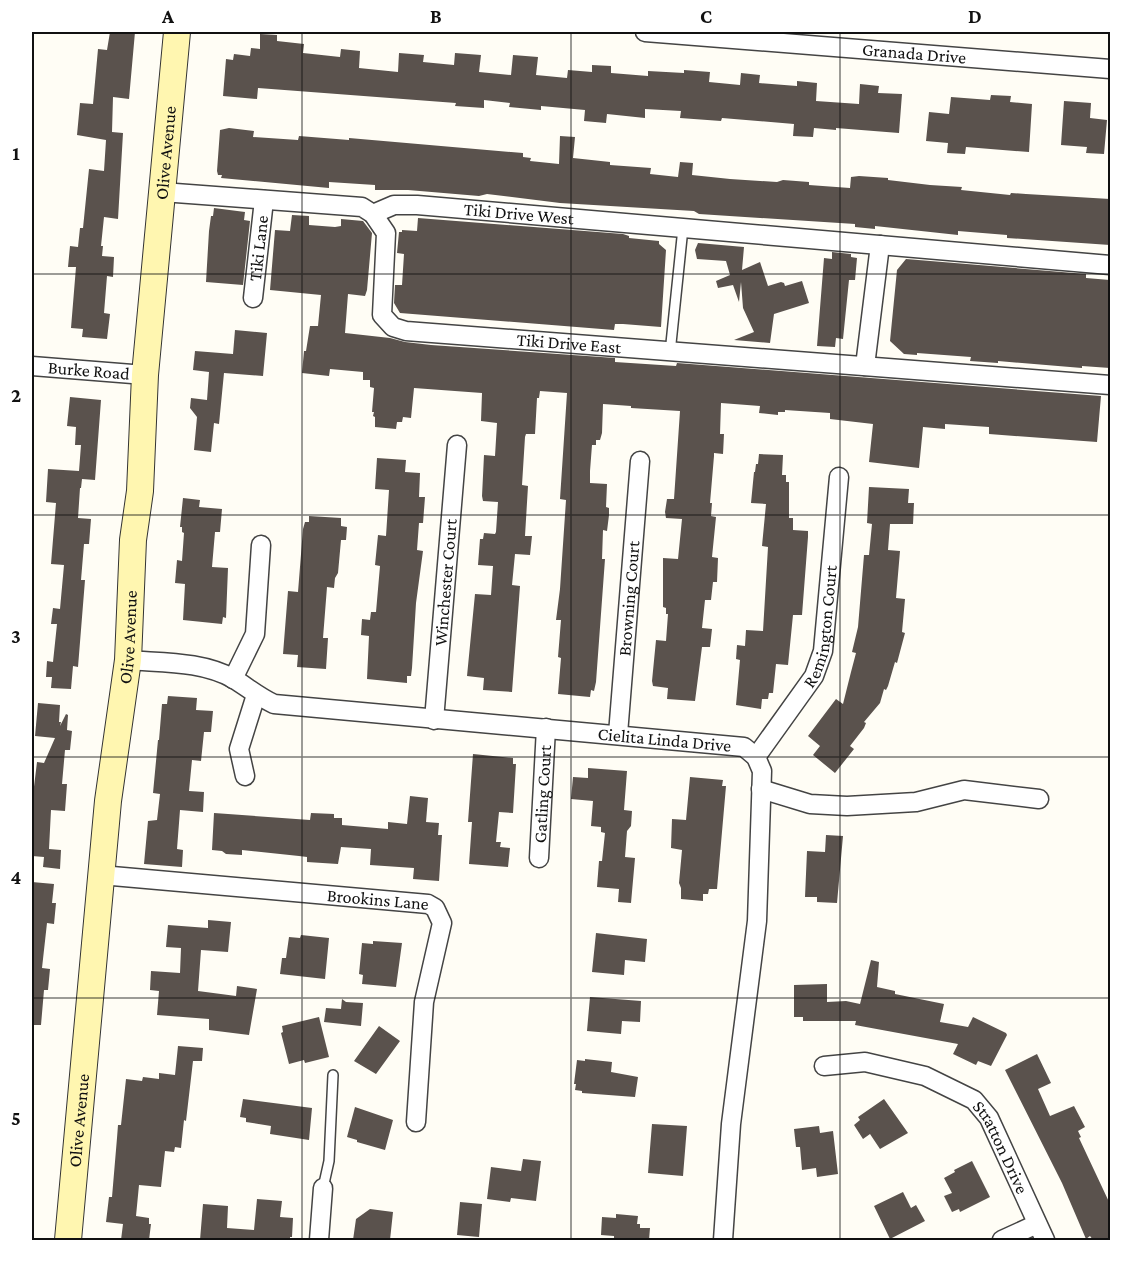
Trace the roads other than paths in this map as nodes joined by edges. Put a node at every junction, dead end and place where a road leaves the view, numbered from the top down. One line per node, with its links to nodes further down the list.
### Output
1 (177, 32): 4 (main road, Olive Avenue)
2 (645, 32): 3 (street, Granada Drive)
3 (1110, 69)
4 (162, 192): 5 (street); 14 (main road, Olive Avenue)
5 (264, 200): 6 (street); 10 (street, Tiki Lane)
6 (373, 214): 7 (street, Tiki Drive West); 11 (street, Tiki Drive East)
7 (683, 228): 8 (street, Tiki Drive West); 11 (lane)
8 (880, 245): 9 (street, Tiki Drive West); 13 (street)
9 (1110, 265)
10 (253, 298)
11 (670, 353): 13 (street, Tiki Drive East)
12 (32, 366): 14 (street, Burke Road)
13 (865, 366): 15 (street, Tiki Drive East)
14 (145, 375): 20 (main road, Olive Avenue)
15 (1110, 385)
16 (457, 445): 23 (street, Winchester Court)
17 (640, 461): 25 (street, Browning Court)
18 (839, 477): 26 (street, Remington Court)
19 (261, 545): 21 (street)
20 (128, 660): 21 (street, Cielita Linda Drive); 31 (main road, Olive Avenue)
21 (233, 679): 22 (street, Cielita Linda Drive)
22 (256, 695): 23 (street, Cielita Linda Drive); 27 (street)
23 (434, 720): 24 (street, Cielita Linda Drive)
24 (546, 728): 25 (street, Cielita Linda Drive); 30 (street, Gatling Court)
25 (618, 734): 26 (street, Cielita Linda Drive)
26 (756, 757): 28 (street, Cielita Linda Drive)
27 (245, 776)
28 (761, 789): 29 (street); 39 (street, Cielita Linda Drive)
29 (1039, 799)
30 (539, 858)
31 (101, 875): 34 (street, Brookins Lane); 37 (main road, Olive Avenue)
32 (824, 1066): 36 (street, Stratton Drive)
33 (333, 1076): 35 (lane)
34 (416, 1122)
35 (322, 1188): 38 (street)
36 (1041, 1232): 40 (street)
37 (69, 1240)
38 (319, 1240)
39 (723, 1240)
40 (1002, 1240)

